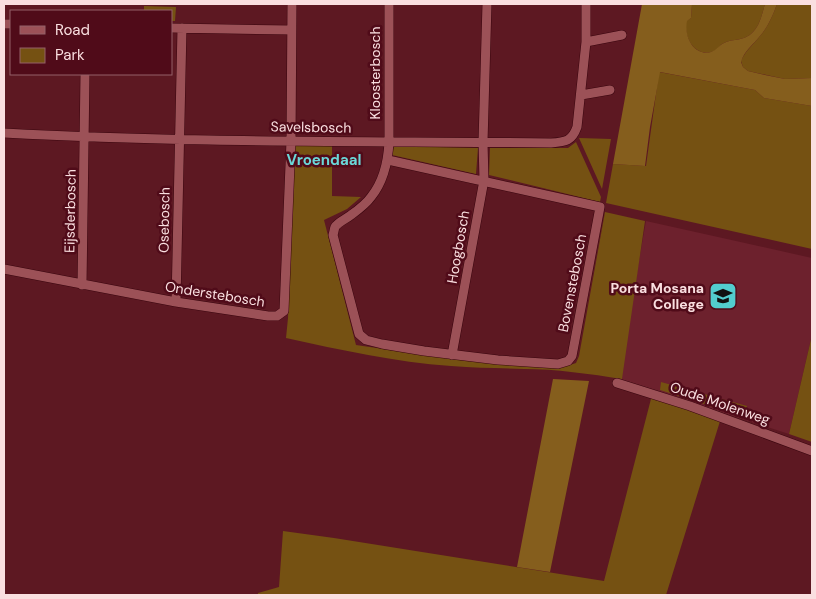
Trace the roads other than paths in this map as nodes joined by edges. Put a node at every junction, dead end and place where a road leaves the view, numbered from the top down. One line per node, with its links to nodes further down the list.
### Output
1 (292, 4): 7 (street, Onderstebosch)
2 (388, 4): 17 (street, Kloosterbosch)
3 (486, 4): 18 (street, Hoogbosch)
4 (586, 4): 9 (street, Savelsbosch)
5 (172, 28): 6 (street)
6 (182, 28): 7 (street); 15 (street, Osebosch)
7 (292, 30): 16 (street, Onderstebosch)
8 (622, 35): 9 (street)
9 (586, 42): 12 (street, Savelsbosch)
10 (86, 75): 14 (street, Eijsderbosch)
11 (610, 90): 12 (street)
12 (581, 95): 18 (street, Savelsbosch)
13 (4, 133): 14 (street, Savelsbosch)
14 (85, 137): 15 (street, Savelsbosch); 22 (street, Eijsderbosch)
15 (179, 139): 16 (street, Savelsbosch); 23 (street, Osebosch)
16 (291, 141): 17 (street, Savelsbosch); 23 (street, Onderstebosch)
17 (390, 142): 18 (street, Savelsbosch); 19 (street, Kloosterbosch)
18 (483, 142): 20 (street, Hoogbosch)
19 (388, 160): 20 (street, Bovenstebosch); 24 (street, Bovenstebosch)
20 (484, 180): 24 (street, Hoogbosch); 24 (street, Bovenstebosch)
21 (4, 269): 22 (street, Onderstebosch)
22 (82, 284): 23 (street, Onderstebosch)
23 (176, 302)
24 (452, 355)
25 (617, 383): 26 (street, Oude Molenweg)
26 (812, 451)

